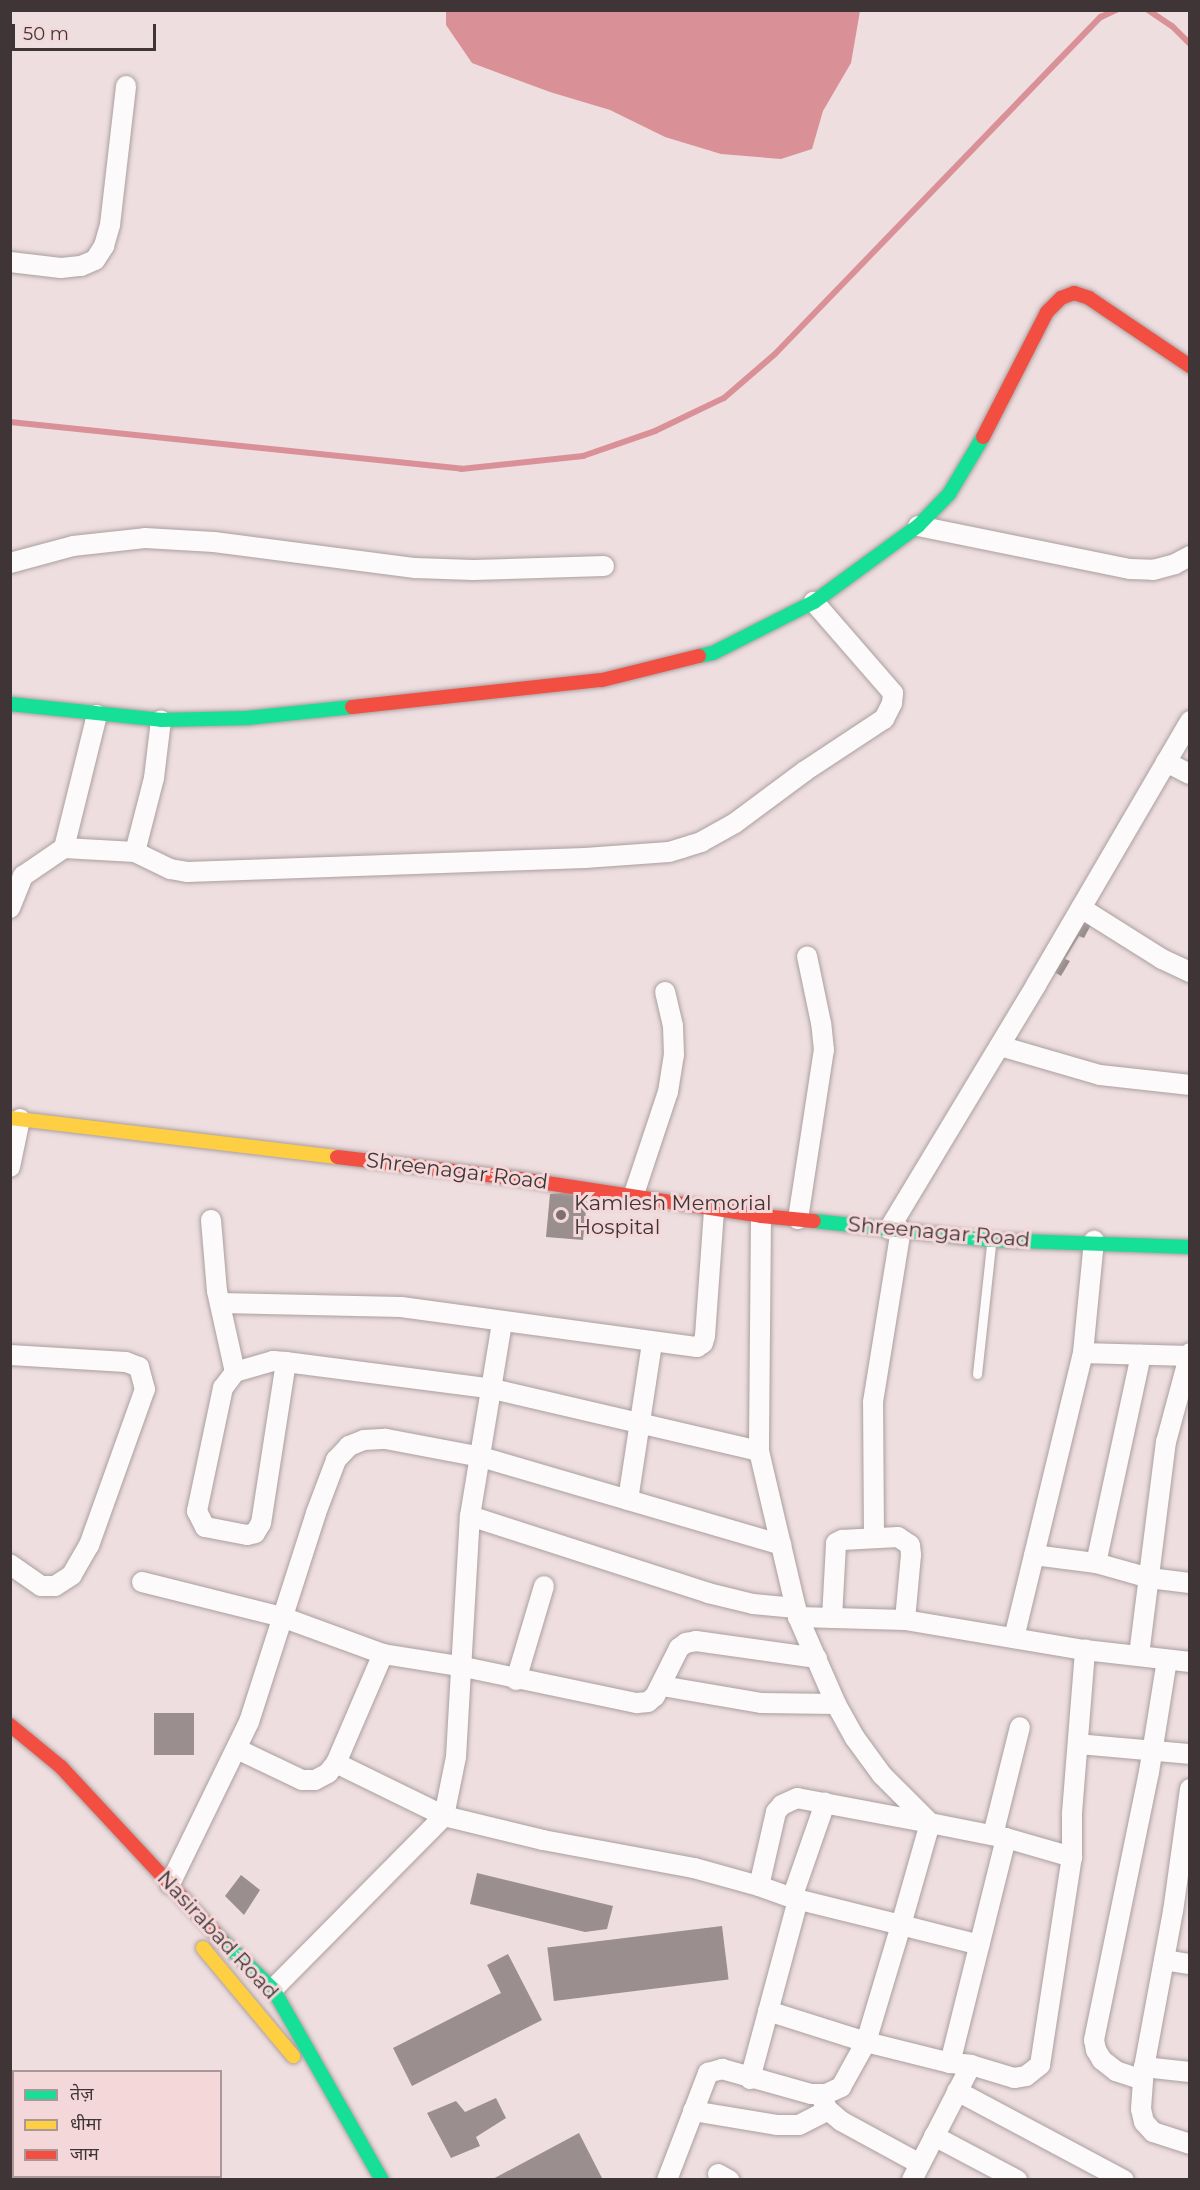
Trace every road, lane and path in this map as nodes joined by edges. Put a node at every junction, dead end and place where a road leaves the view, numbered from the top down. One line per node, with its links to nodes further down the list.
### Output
1 (126, 86): 2 (street)
2 (10, 262)
3 (1188, 362): 4 (main road)
4 (918, 526): 5 (street); 8 (main road)
5 (1190, 556)
6 (10, 562): 7 (street)
7 (604, 566)
8 (814, 602): 11 (main road); 16 (street)
9 (10, 704): 10 (main road)
10 (97, 715): 11 (main road); 15 (street)
11 (161, 720): 16 (street)
12 (1190, 721): 13 (street)
13 (1166, 762): 14 (street); 18 (street)
14 (1190, 774)
15 (64, 848): 16 (street); 17 (street)
16 (135, 852)
17 (10, 908)
18 (1081, 908): 20 (street); 22 (street)
19 (807, 956): 29 (street)
20 (1190, 972)
21 (665, 992): 26 (street)
22 (1000, 1046): 23 (street); 31 (street)
23 (1190, 1085)
24 (15, 1118): 25 (street); 26 (main road, Shreenagar Road)
25 (10, 1167)
26 (633, 1197): 27 (main road, Shreenagar Road)
27 (714, 1209): 28 (main road, Shreenagar Road); 37 (street)
28 (761, 1216): 29 (main road, Shreenagar Road); 47 (street)
29 (798, 1219): 31 (main road, Shreenagar Road)
30 (212, 1220): 35 (street)
31 (895, 1230): 32 (main road, Shreenagar Road); 51 (street)
32 (991, 1240): 33 (main road, Shreenagar Road); 44 (lane)
33 (1094, 1241): 34 (main road, Shreenagar Road); 38 (street)
34 (1190, 1247)
35 (220, 1303): 36 (street); 43 (street)
36 (502, 1323): 37 (street); 45 (street)
37 (652, 1343): 46 (street)
38 (1083, 1353): 39 (street); 53 (street)
39 (1141, 1354): 41 (street); 54 (street)
40 (10, 1355): 55 (street)
41 (1189, 1355): 56 (street)
42 (286, 1362): 43 (street); 43 (street); 45 (street)
43 (235, 1372)
44 (977, 1374)
45 (493, 1389): 46 (street); 48 (street)
46 (641, 1424): 47 (street); 49 (street)
47 (759, 1451): 52 (street)
48 (481, 1457): 49 (street); 50 (street); 61 (street)
49 (628, 1500): 52 (street)
50 (470, 1516): 60 (street); 71 (street)
51 (874, 1538): 62 (street); 63 (street)
52 (781, 1545): 60 (street)
53 (1034, 1555): 54 (street); 64 (street)
54 (1096, 1563): 56 (street)
55 (10, 1564)
56 (1149, 1578): 58 (street); 67 (street)
57 (142, 1582): 61 (street)
58 (1190, 1583)
59 (544, 1586): 72 (street)
60 (797, 1612): 62 (street); 68 (street)
61 (282, 1617): 66 (street); 78 (street)
62 (832, 1618): 63 (street)
63 (905, 1620): 64 (street)
64 (1014, 1638): 65 (street)
65 (1085, 1650): 67 (street); 77 (street)
66 (383, 1654): 71 (street); 81 (street)
67 (1139, 1655): 69 (street)
68 (817, 1658): 73 (street); 74 (street)
69 (1167, 1660): 70 (street); 79 (street)
70 (1190, 1662)
71 (464, 1667): 72 (street); 84 (street)
72 (516, 1680): 73 (street)
73 (662, 1686): 74 (street)
74 (836, 1704): 85 (street)
75 (10, 1725): 91 (main road, Nasirabad Road)
76 (1020, 1726): 86 (street)
77 (1078, 1744): 79 (street); 89 (street)
78 (237, 1749): 81 (street); 91 (street)
79 (1152, 1750): 80 (street); 106 (street)
80 (1190, 1754)
81 (336, 1763): 84 (street)
82 (1190, 1789): 87 (street)
83 (825, 1803): 85 (street); 92 (street); 93 (street)
84 (444, 1816): 92 (street); 100 (street)
85 (930, 1823): 86 (street); 95 (street)
86 (1000, 1837): 89 (street); 97 (street)
87 (1186, 1849): 94 (street)
88 (120, 1851): 90 (main road, Nasirabad Road)
89 (1072, 1857): 104 (street)
90 (143, 1877)
91 (170, 1884): 100 (main road, Nasirabad Road)
92 (759, 1886): 93 (street)
93 (795, 1899): 95 (street); 101 (street)
94 (1181, 1912): 98 (street)
95 (900, 1925): 97 (street); 102 (street)
96 (195, 1939): 113 (main road, Nasirabad Road)
97 (980, 1945): 103 (street)
98 (1164, 1960): 99 (street); 106 (street)
99 (1190, 1964)
100 (273, 1989): 115 (main road, Nasirabad Road)
101 (768, 2011): 102 (street); 107 (street)
102 (866, 2042): 103 (street); 109 (street)
103 (950, 2063): 104 (street)
104 (971, 2065): 108 (street)
105 (1190, 2072): 106 (street)
106 (1144, 2073): 112 (street)
107 (750, 2079): 109 (street); 110 (street)
108 (957, 2091): 111 (street); 118 (street)
109 (824, 2102): 110 (street); 114 (street)
110 (693, 2111): 116 (street)
111 (934, 2136): 114 (street); 117 (street)
112 (1190, 2144)
113 (356, 2163)
114 (916, 2172)
115 (382, 2180)
116 (667, 2180)
117 (1017, 2180)
118 (1124, 2180)

